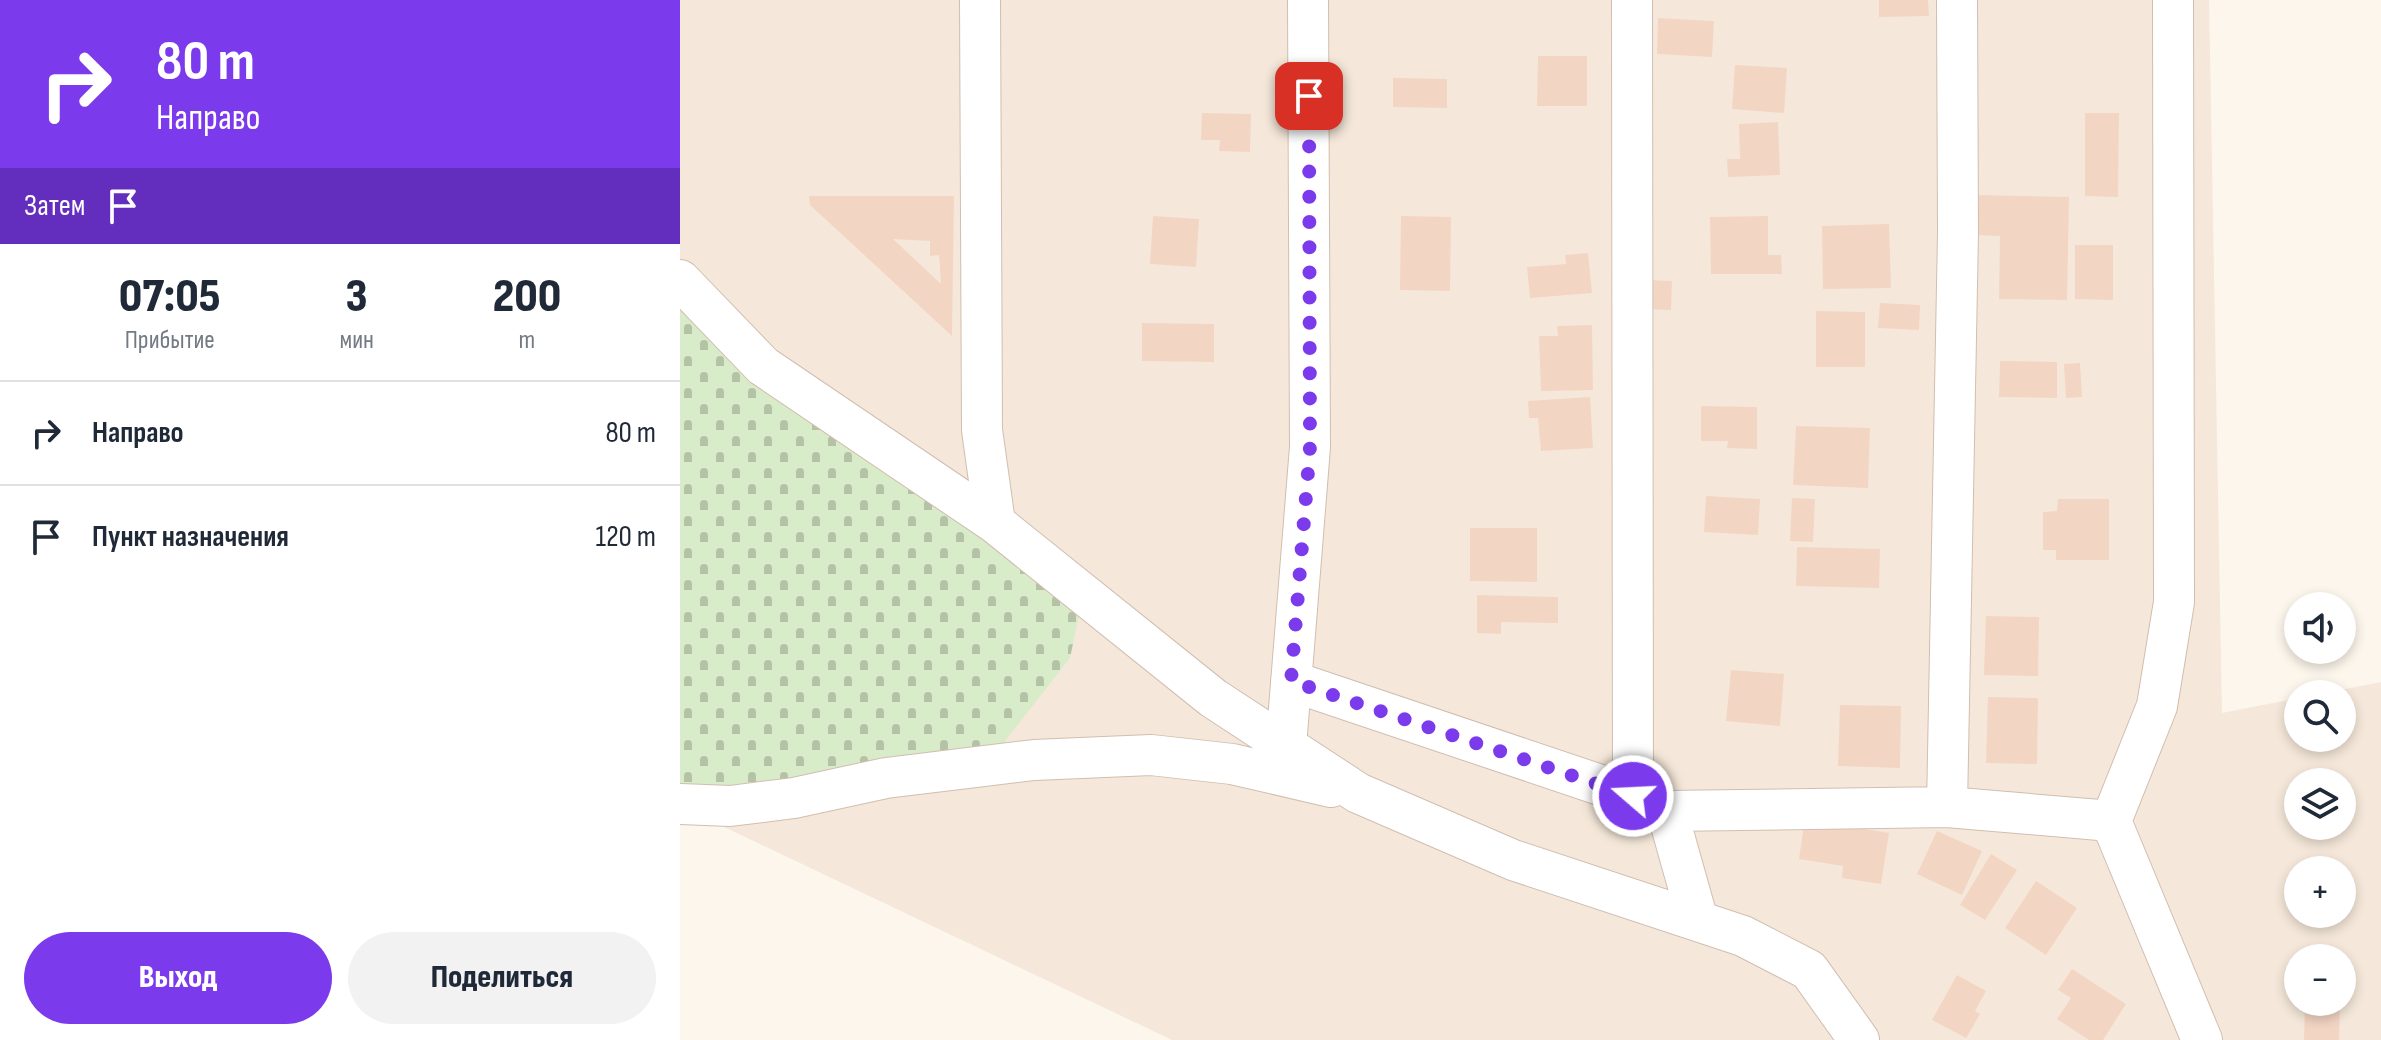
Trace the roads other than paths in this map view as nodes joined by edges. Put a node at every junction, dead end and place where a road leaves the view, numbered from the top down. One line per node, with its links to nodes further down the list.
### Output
1 (980, 0): 7 (street)
2 (1308, 0): 8 (street)
3 (1632, 0): 12 (street)
4 (1957, 0): 13 (street)
5 (2173, 0): 14 (street)
6 (680, 280): 7 (street)
7 (995, 523): 9 (street)
8 (1291, 681): 9 (street); 12 (street)
9 (1286, 746): 10 (street)
10 (1358, 793): 11 (street); 15 (street)
11 (680, 804)
12 (1650, 804): 13 (street); 15 (street)
13 (1947, 807): 14 (street)
14 (2111, 821): 17 (street)
15 (1698, 921): 16 (street)
16 (1859, 1040)
17 (2202, 1040)

